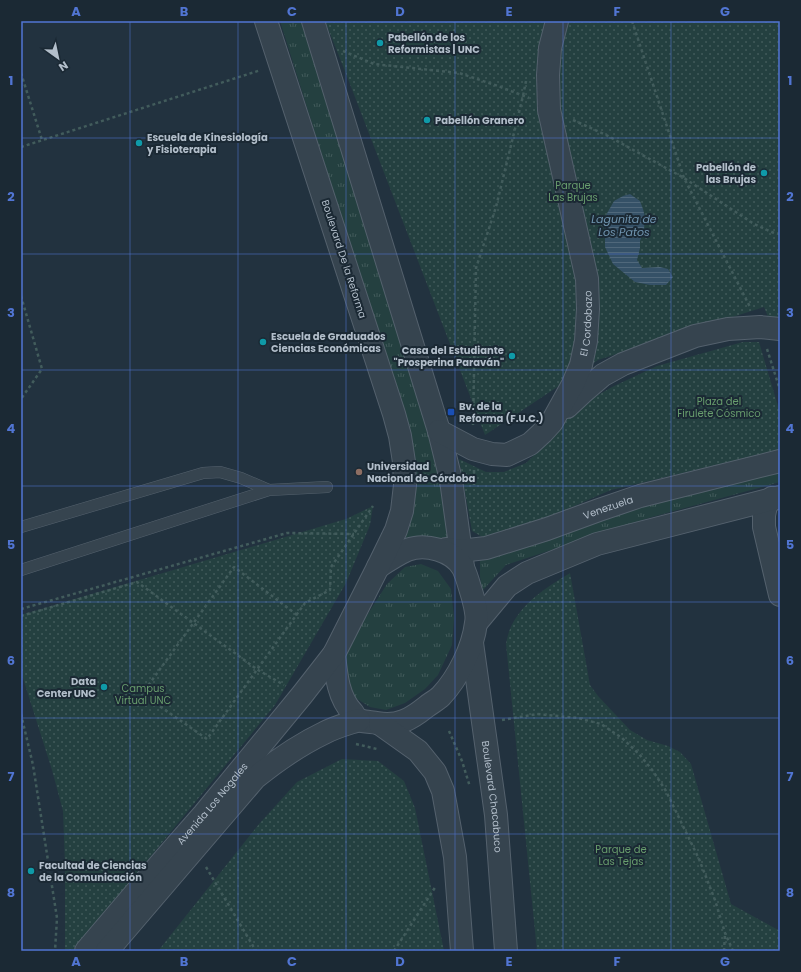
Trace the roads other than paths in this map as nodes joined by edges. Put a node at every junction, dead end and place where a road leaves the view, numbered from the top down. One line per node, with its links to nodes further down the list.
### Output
1 (266, 21): 13 (street, Boulevard De la Reforma)
2 (313, 21): 6 (street)
3 (557, 21): 5 (street, El Cordobazo)
4 (770, 328): 5 (street)
5 (552, 422): 6 (street, El Cordobazo)
6 (439, 431): 12 (street)
7 (780, 461): 12 (street, Venezuela)
8 (327, 487): 9 (lane)
9 (268, 490): 11 (lane); 14 (lane)
10 (776, 497): 15 (street); 16 (street)
11 (21, 527)
12 (462, 559): 13 (street); 16 (street)
13 (378, 567): 18 (street, Boulevard De la Reforma)
14 (21, 570)
15 (780, 595)
16 (477, 622): 17 (street)
17 (472, 643): 20 (street); 24 (street, Boulevard Chacabuco)
18 (334, 654): 19 (street); 21 (street, Avenida Los Nogales)
19 (359, 720): 20 (street); 22 (street, Avenida Los Nogales)
20 (380, 724): 23 (street)
21 (86, 951)
22 (108, 951)
23 (462, 951)
24 (506, 951)

